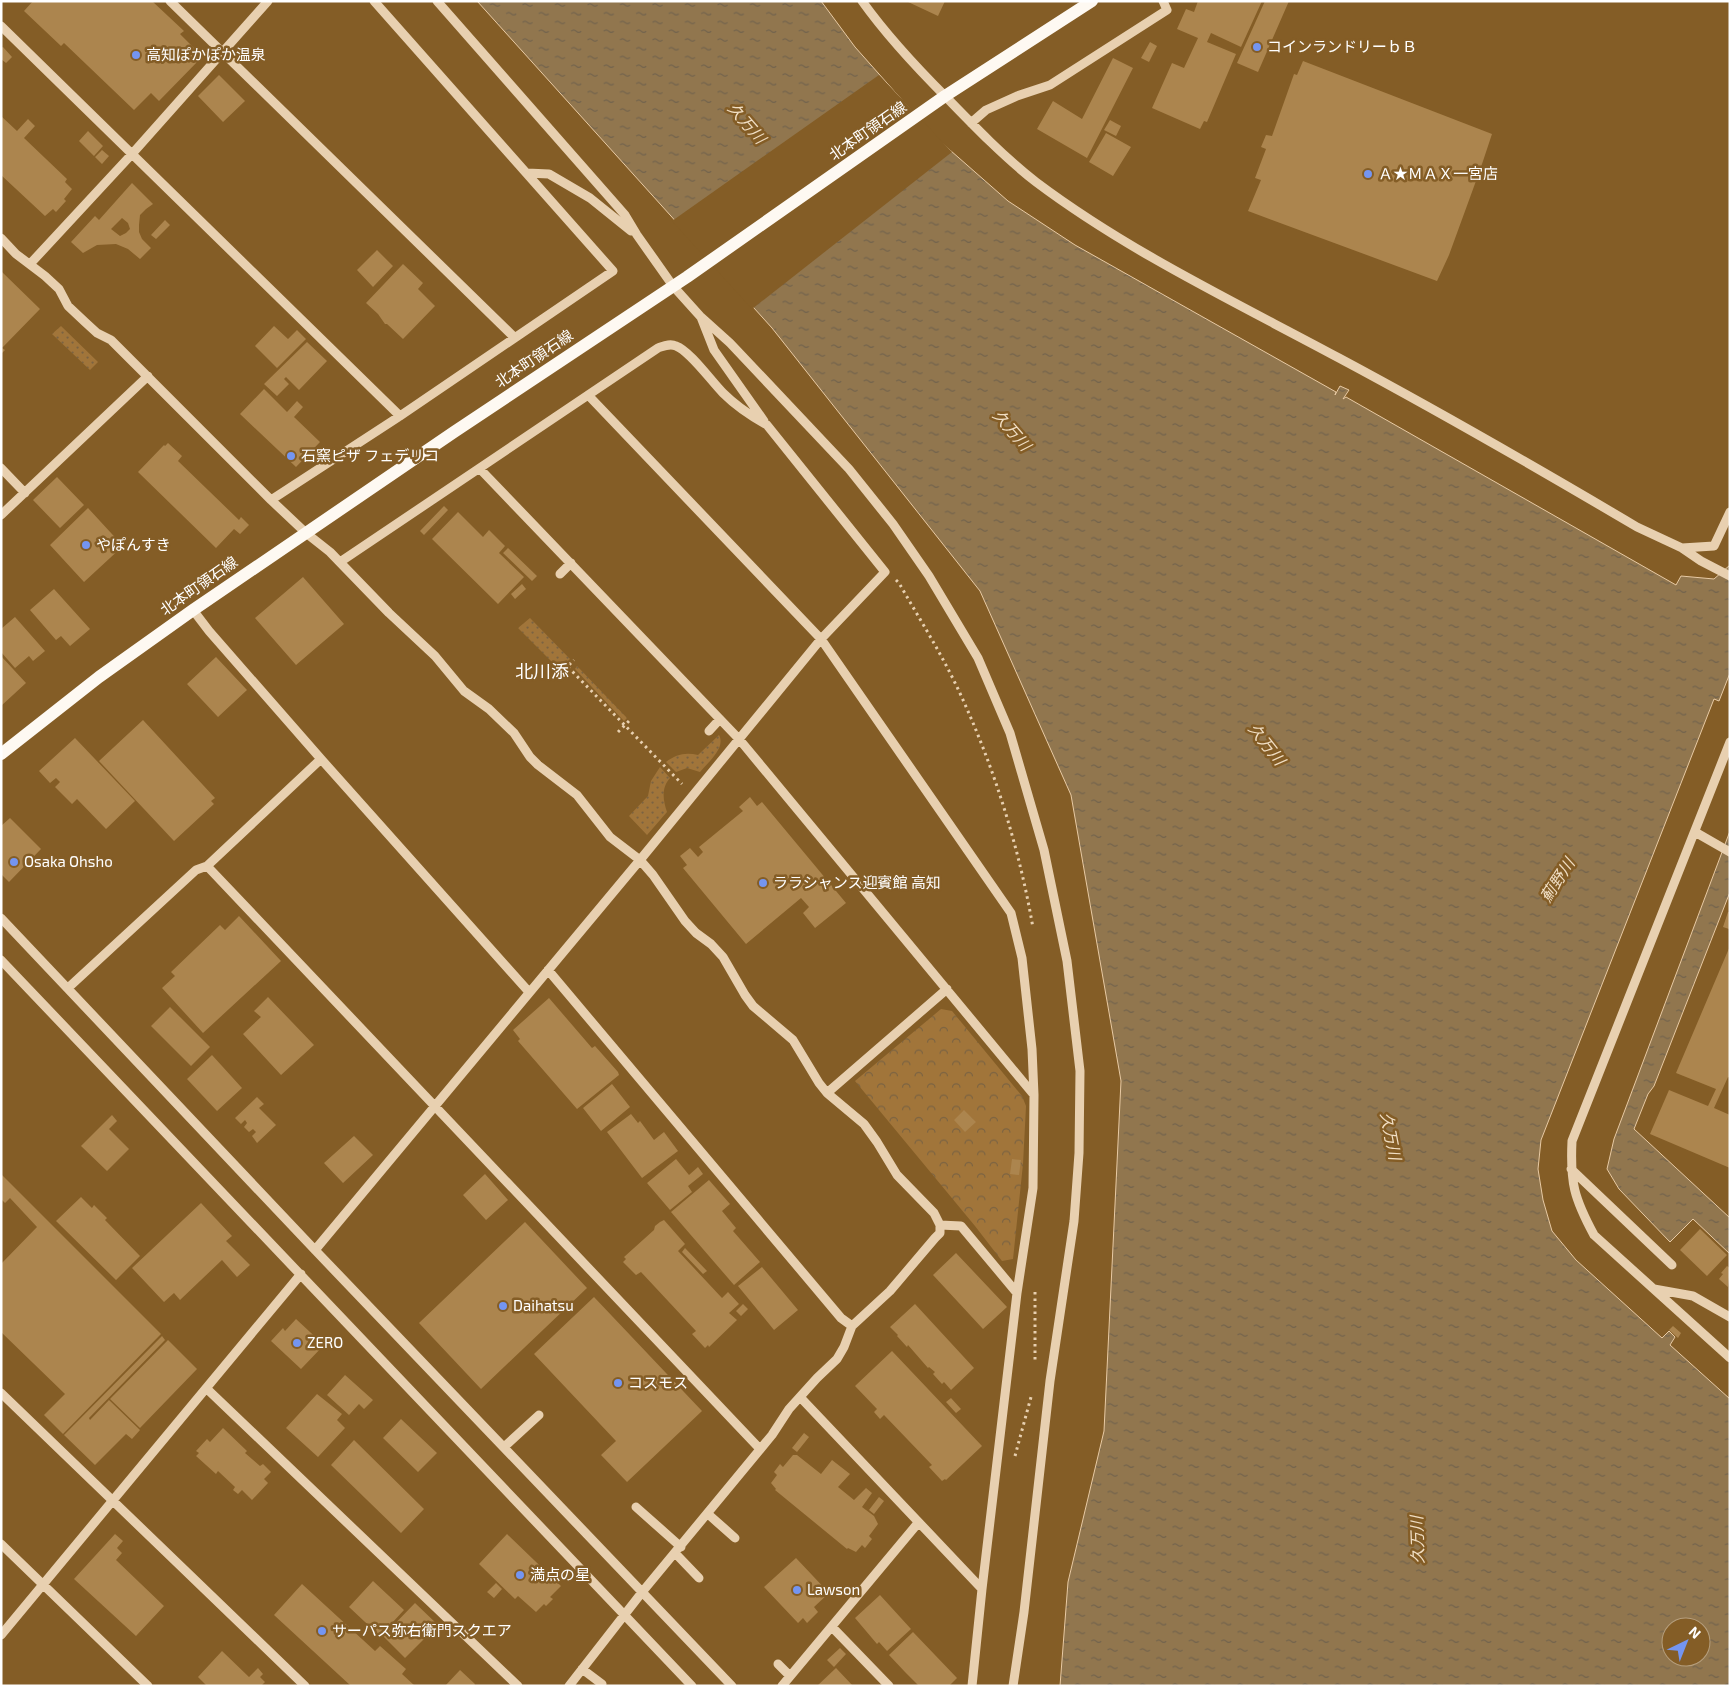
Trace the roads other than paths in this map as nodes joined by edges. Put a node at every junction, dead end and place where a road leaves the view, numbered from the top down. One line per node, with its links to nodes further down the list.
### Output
1 (170, 1): 9 (street)
2 (268, 1): 9 (street)
3 (374, 1): 13 (street)
4 (437, 1): 14 (street)
5 (862, 1): 10 (street)
6 (1092, 1): 10 (main road, 北本町領石線)
7 (1163, 1): 11 (street)
8 (1, 26): 12 (street)
9 (223, 51): 12 (street); 19 (street)
10 (946, 96): 11 (street); 17 (main road, 北本町領石線)
11 (971, 123): 31 (street)
12 (132, 154): 16 (street); 22 (street)
13 (527, 173): 14 (street); 19 (street)
14 (637, 235): 17 (street)
15 (1, 238): 16 (street)
16 (30, 264): 20 (street)
17 (673, 286): 18 (street); 30 (main road, 北本町領石線)
18 (700, 316): 23 (street); 100 (street)
19 (514, 337): 22 (street)
20 (148, 376): 26 (street); 27 (street)
21 (588, 395): 23 (street); 25 (street); 37 (street)
22 (400, 416): 27 (street)
23 (767, 425): 37 (street)
24 (1, 468): 26 (street)
25 (480, 469): 32 (street); 33 (street)
26 (24, 493): 29 (street)
27 (272, 500): 30 (street)
28 (1730, 512): 31 (street)
29 (1, 515)
30 (306, 533): 32 (street); 36 (main road, 北本町領石線)
31 (1682, 548): 35 (street)
32 (340, 562): 46 (street)
33 (571, 563): 34 (street); 38 (street)
34 (560, 574)
35 (1730, 576)
36 (192, 610): 42 (main road, 北本町領石線); 43 (street)
37 (821, 639): 40 (street); 55 (street)
38 (720, 719): 39 (street); 40 (street)
39 (709, 731)
40 (739, 739): 46 (street); 52 (street)
41 (1730, 742): 44 (street)
42 (1, 754)
43 (321, 759): 47 (street); 53 (street)
44 (1695, 832): 45 (street); 57 (street)
45 (1730, 852)
46 (640, 860): 50 (street); 54 (street)
47 (206, 866): 51 (street); 56 (street)
48 (1, 918): 51 (street)
49 (1, 960): 61 (street)
50 (548, 970): 53 (street); 65 (street)
51 (68, 988): 59 (street)
52 (947, 988): 54 (street); 55 (street)
53 (529, 992): 56 (street)
54 (827, 1093): 58 (street)
55 (1034, 1095): 63 (street)
56 (434, 1106): 59 (street); 72 (street)
57 (1571, 1169): 60 (street); 62 (street)
58 (940, 1225): 63 (street); 65 (street)
59 (315, 1250): 71 (street)
60 (1672, 1265)
61 (301, 1274): 67 (street); 84 (street)
62 (1654, 1289): 64 (street); 66 (street)
63 (1017, 1293): 82 (street)
64 (1730, 1317)
65 (852, 1326): 69 (street)
66 (1730, 1358)
67 (206, 1388): 73 (street); 93 (street)
68 (1, 1393): 73 (street)
69 (800, 1397): 72 (street); 76 (street)
70 (539, 1415): 71 (street)
71 (504, 1447): 83 (street)
72 (760, 1450): 75 (street)
73 (113, 1499): 81 (street); 92 (street)
74 (636, 1507): 79 (street)
75 (708, 1514): 77 (street); 79 (street)
76 (918, 1523): 82 (street); 85 (street)
77 (735, 1538)
78 (1, 1544): 81 (street)
79 (678, 1550): 80 (street); 83 (street)
80 (699, 1578)
81 (42, 1584): 86 (street); 91 (street)
82 (982, 1589): 99 (street)
83 (643, 1591): 84 (street); 96 (street)
84 (625, 1615): 88 (street); 95 (street)
85 (832, 1627): 89 (street); 98 (street)
86 (1, 1635)
87 (778, 1664): 89 (street)
88 (582, 1668): 90 (street); 94 (street)
89 (790, 1676): 97 (street)
90 (602, 1684)
91 (148, 1686)
92 (305, 1686)
93 (518, 1686)
94 (569, 1686)
95 (692, 1686)
96 (732, 1686)
97 (782, 1686)
98 (889, 1686)
99 (972, 1686)
100 (1013, 1686)

